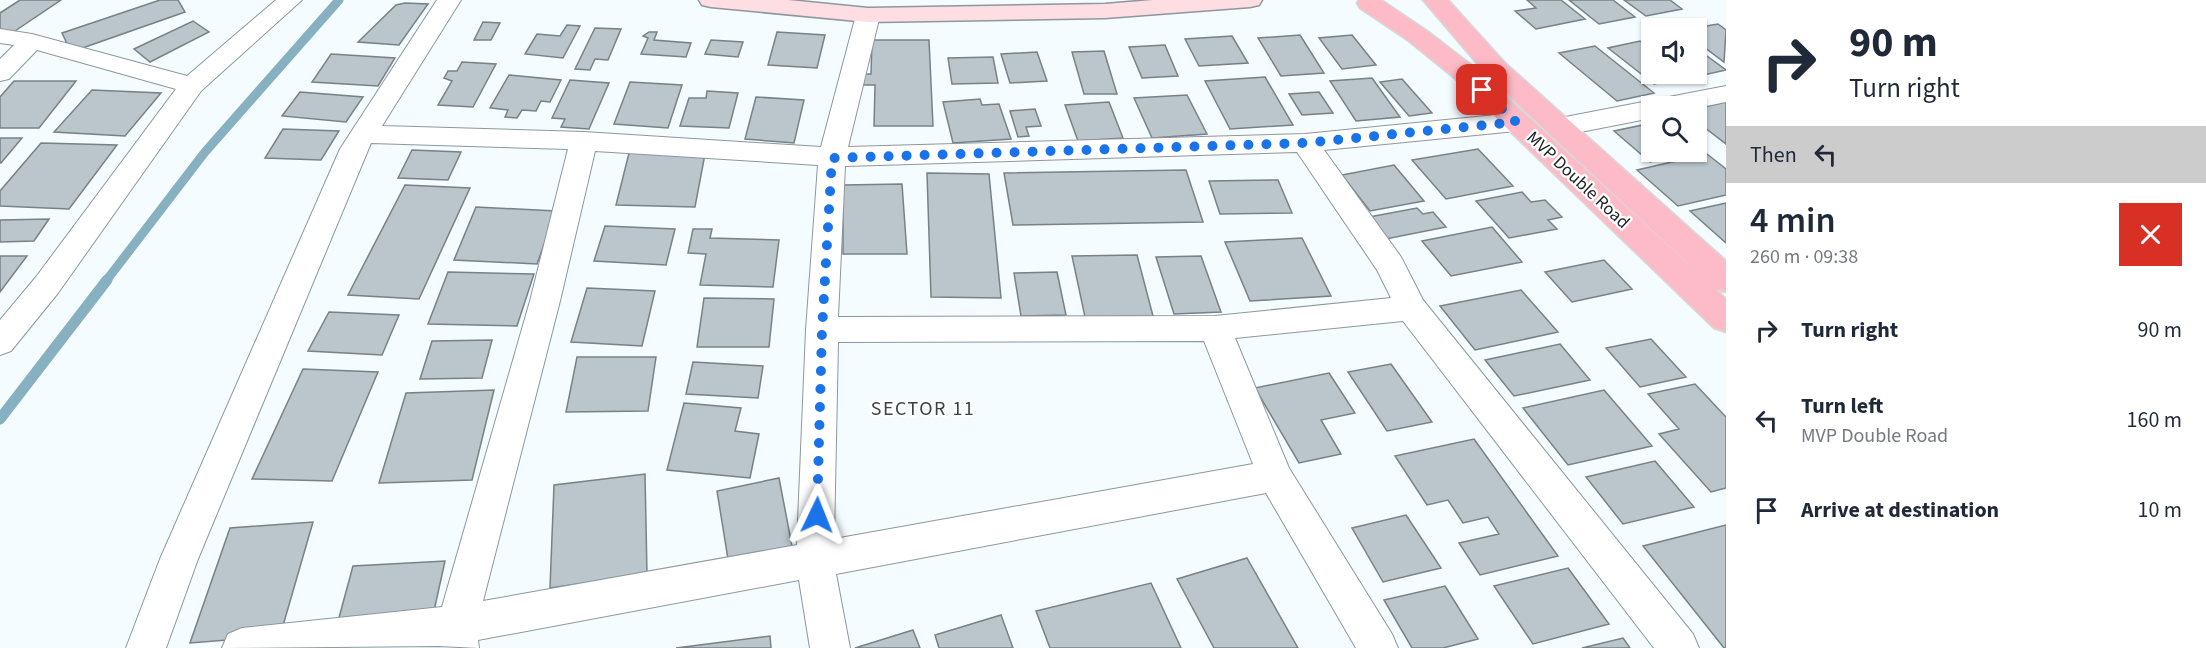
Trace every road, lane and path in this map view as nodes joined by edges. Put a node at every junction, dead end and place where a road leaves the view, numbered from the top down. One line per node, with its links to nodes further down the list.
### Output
1 (290, 0): 11 (street)
2 (449, 0): 17 (street)
3 (711, 0): 7 (main road)
4 (1250, 0): 7 (main road)
5 (1364, 2): 6 (main road); 15 (main road, MVP Double Road)
6 (1422, 2): 16 (main road, MVP Double Road)
7 (868, 15): 20 (street)
8 (0, 36): 9 (street)
9 (32, 41): 10 (street); 11 (street)
10 (0, 74)
11 (192, 86): 26 (street)
12 (1726, 94): 13 (street)
13 (1707, 98)
14 (1641, 111): 16 (street)
15 (1516, 122): 19 (street); 23 (main road, MVP Double Road)
16 (1560, 127): 21 (main road, MVP Double Road)
17 (363, 134): 18 (street); 30 (street)
18 (584, 141): 20 (street); 29 (street)
19 (1305, 143): 20 (street); 22 (street)
20 (832, 158): 25 (street)
21 (1726, 280)
22 (1410, 308): 24 (street); 34 (street)
23 (1726, 319)
24 (1215, 328): 25 (street); 27 (street)
25 (822, 330): 28 (street)
26 (0, 342)
27 (1275, 476): 28 (street); 33 (street)
28 (815, 561): 29 (street); 32 (street)
29 (458, 637): 31 (street)
30 (146, 648)
31 (242, 648)
32 (830, 648)
33 (1378, 648)
34 (1678, 648)

